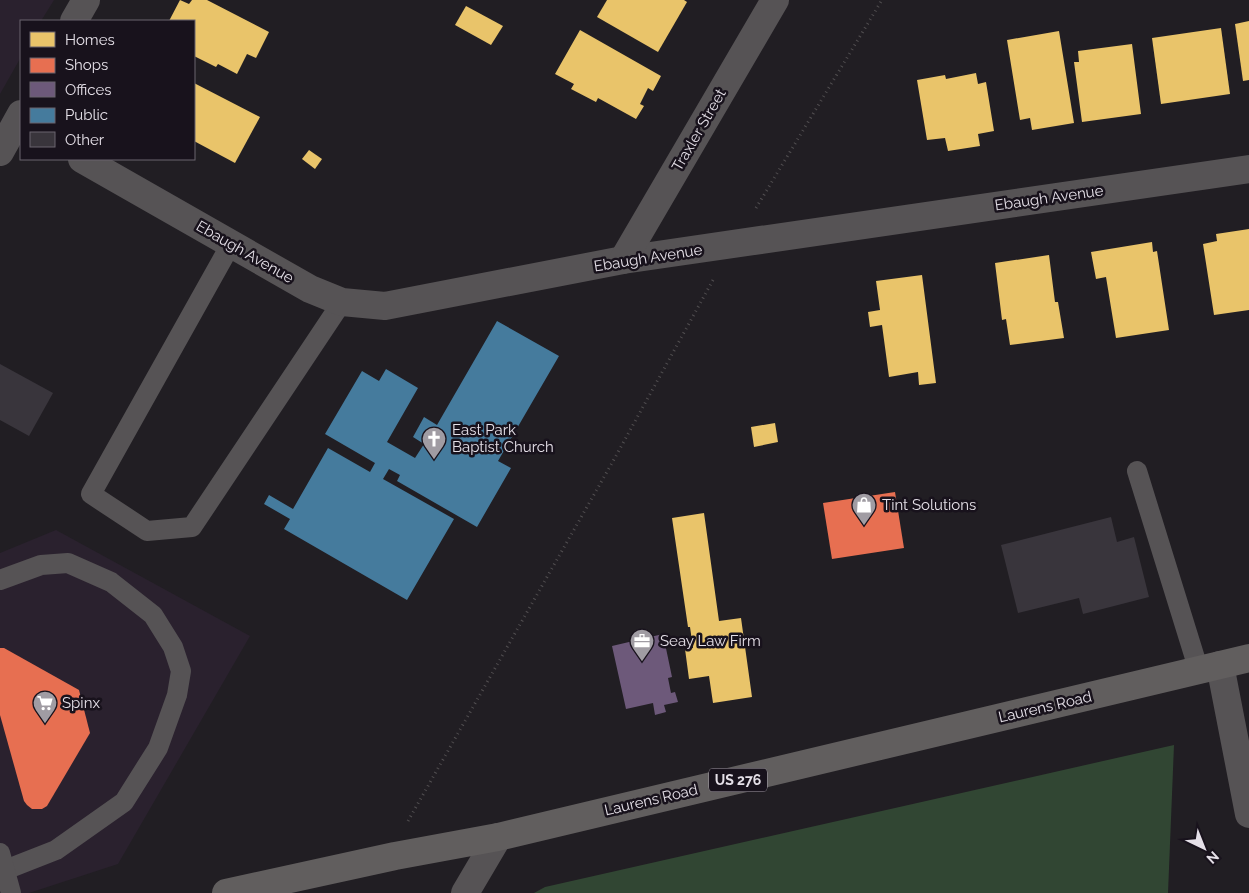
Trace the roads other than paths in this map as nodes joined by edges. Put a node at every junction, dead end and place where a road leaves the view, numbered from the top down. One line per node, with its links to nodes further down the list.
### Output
1 (86, 0): 3 (street)
2 (775, 0): 9 (street, Traxler Street)
3 (75, 20)
4 (20, 120): 5 (street)
5 (0, 152)
6 (84, 160): 8 (street, Ebaugh Avenue)
7 (1249, 168): 9 (street, Ebaugh Avenue)
8 (232, 244): 10 (street, Ebaugh Avenue); 10 (lane)
9 (624, 260): 10 (street, Ebaugh Avenue)
10 (342, 302)
11 (1137, 471): 14 (lane)
12 (0, 580): 17 (lane)
13 (1249, 658): 14 (main road, Laurens Road / US 276)
14 (1210, 668): 15 (street); 16 (main road, Laurens Road / US 276)
15 (1249, 814)
16 (498, 837): 19 (main road, Laurens Road / US 276); 20 (street)
17 (2, 865): 18 (lane)
18 (12, 893)
19 (226, 893)
20 (465, 893)

